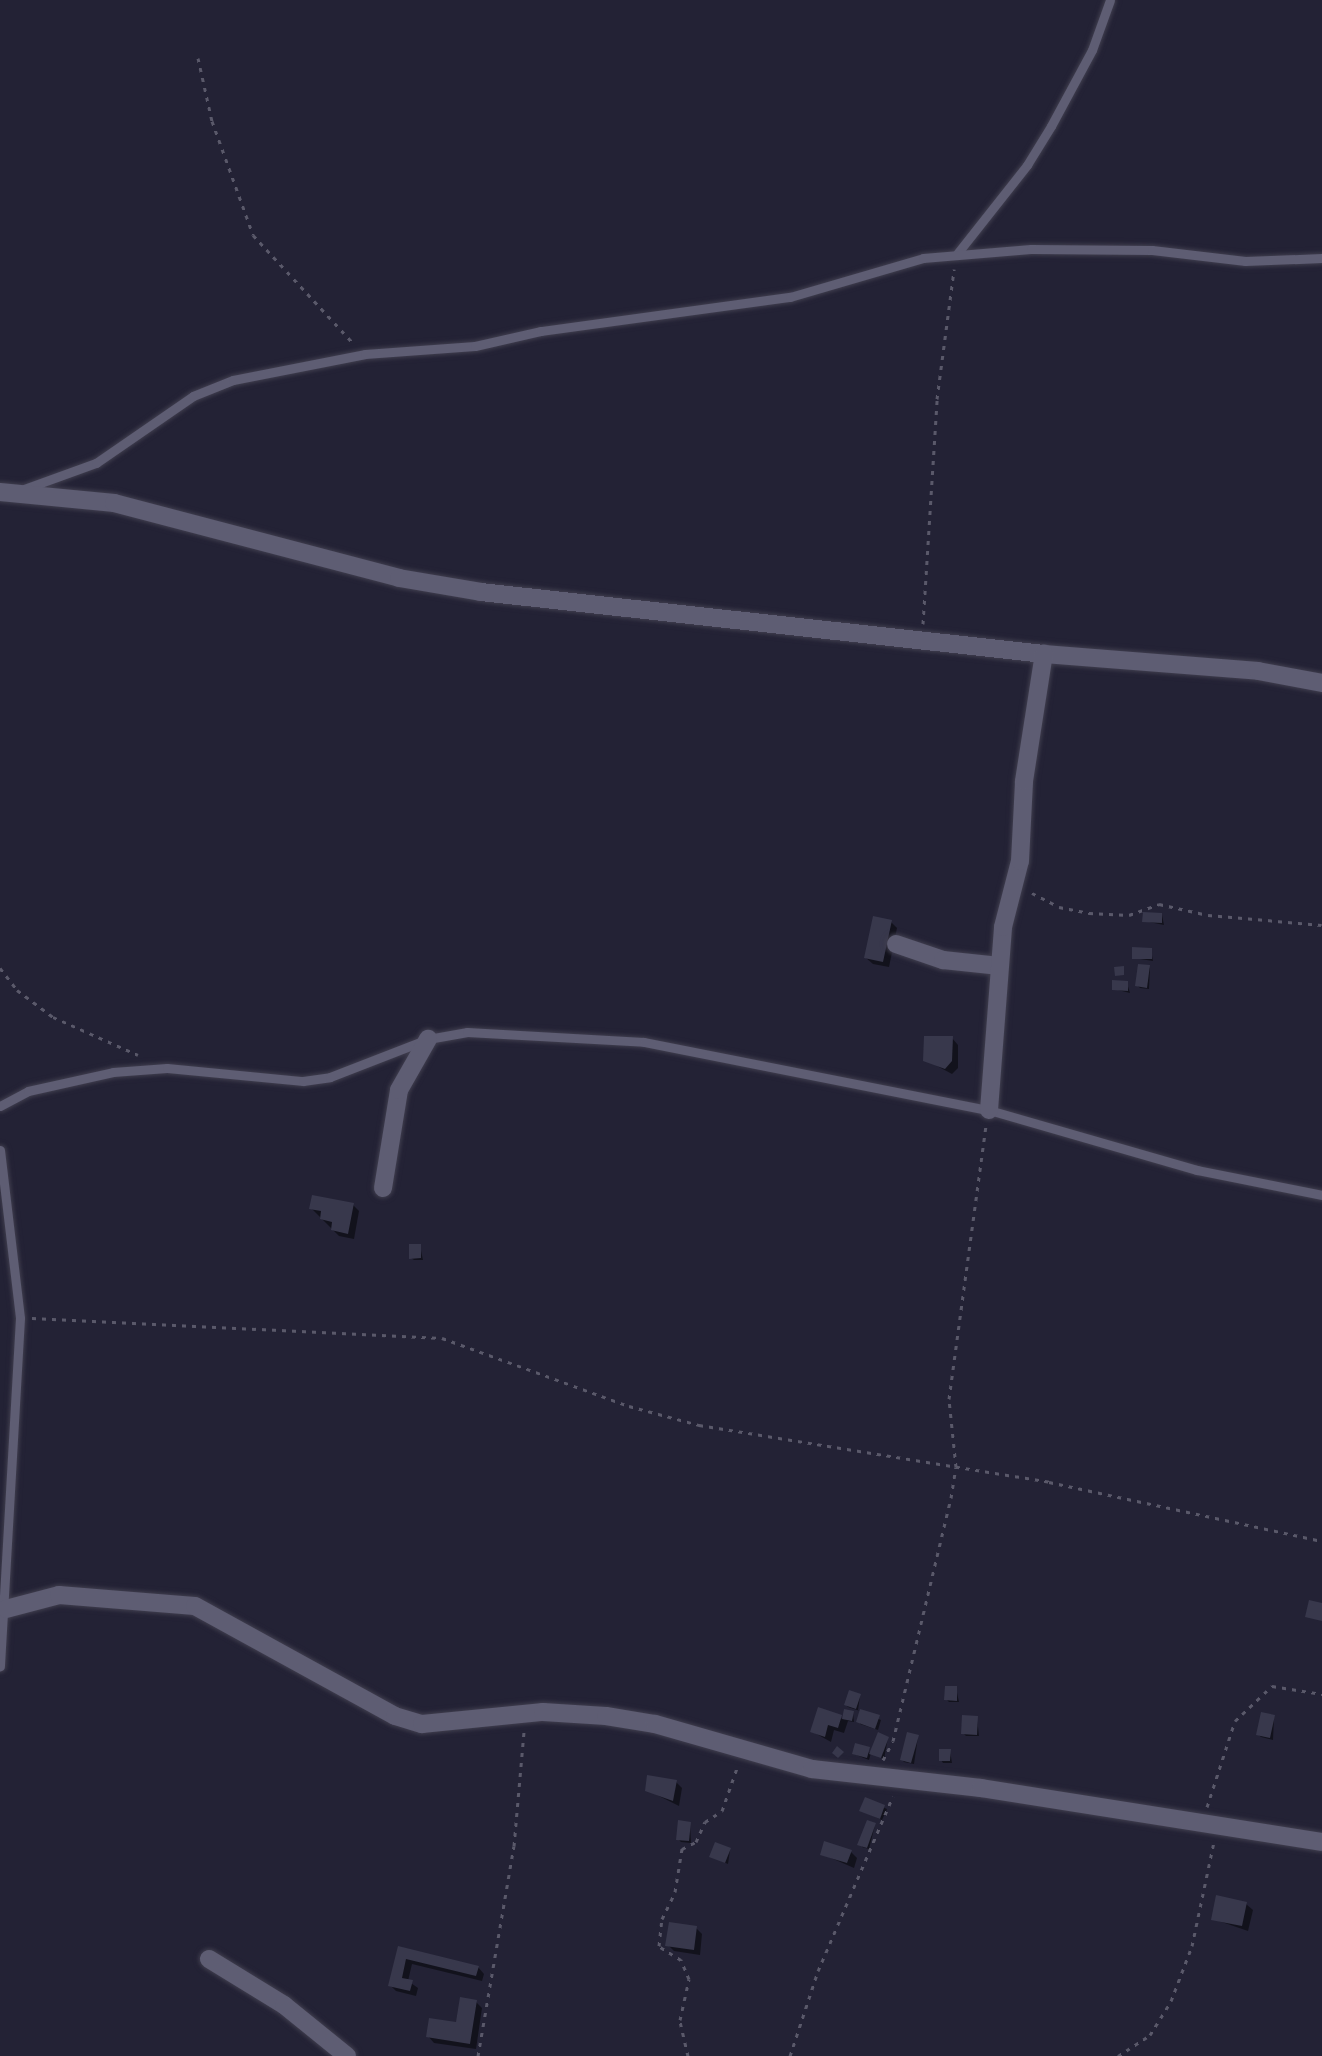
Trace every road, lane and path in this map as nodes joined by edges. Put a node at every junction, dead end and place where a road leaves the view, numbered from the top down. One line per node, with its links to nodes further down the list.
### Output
1 (1110, 0): 3 (lane)
2 (198, 58): 5 (path)
3 (956, 255): 4 (lane); 5 (lane); 7 (path)
4 (1322, 258)
5 (365, 354): 6 (lane)
6 (10, 491): 7 (street)
7 (922, 640): 8 (street)
8 (1044, 654): 9 (street); 10 (street)
9 (1322, 683)
10 (1016, 881): 11 (path); 13 (street)
11 (1322, 925)
12 (896, 944): 13 (street)
13 (1000, 966): 18 (street)
14 (0, 968): 16 (path)
15 (428, 1039): 17 (lane); 18 (lane); 20 (street)
16 (140, 1056)
17 (0, 1106)
18 (989, 1110): 21 (lane); 23 (path)
19 (0, 1150): 22 (lane)
20 (383, 1188)
21 (1322, 1195)
22 (20, 1318): 23 (path); 25 (lane)
23 (956, 1467): 24 (path); 30 (path)
24 (1322, 1541)
25 (6, 1609): 26 (lane); 30 (street)
26 (0, 1666)
27 (1322, 1694): 32 (path)
28 (524, 1723): 36 (path)
29 (740, 1755): 37 (path)
30 (874, 1776): 31 (street)
31 (901, 1779): 32 (street); 38 (path)
32 (1211, 1819): 33 (street); 39 (path)
33 (1322, 1842)
34 (209, 1959): 35 (street)
35 (347, 2056)
36 (478, 2056)
37 (688, 2056)
38 (790, 2056)
39 (1118, 2056)

